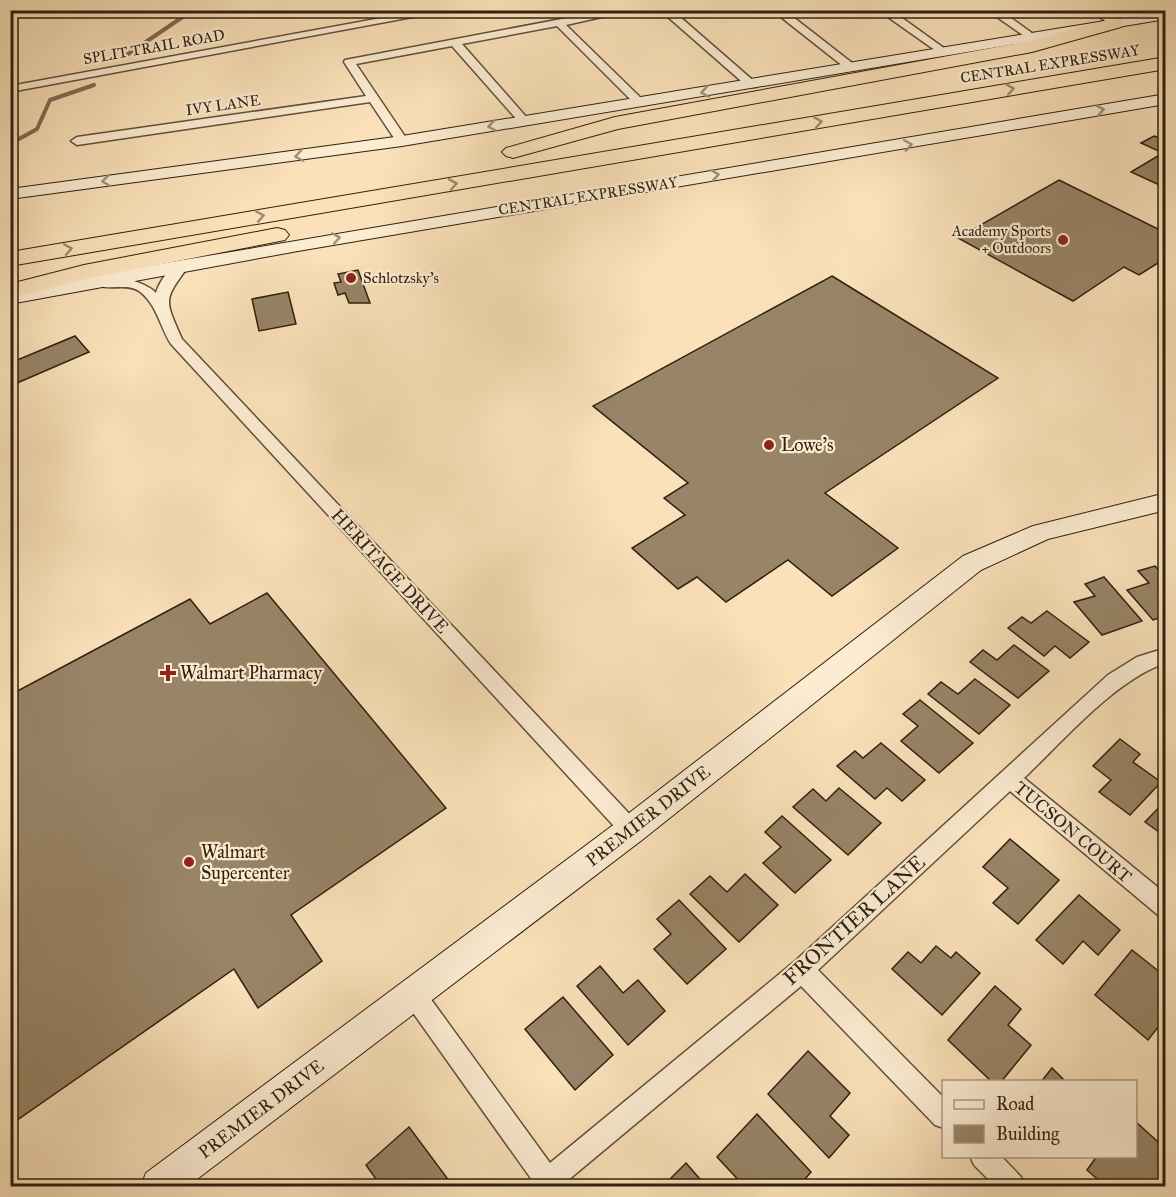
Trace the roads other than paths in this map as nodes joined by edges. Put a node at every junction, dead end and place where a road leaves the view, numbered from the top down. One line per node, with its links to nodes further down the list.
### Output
1 (445, 10): 18 (street, SPLIT TRAIL ROAD)
2 (628, 10): 9 (street)
3 (665, 10): 17 (street)
4 (777, 10): 16 (street)
5 (883, 10): 14 (street)
6 (992, 10): 11 (street)
7 (1095, 10): 10 (street)
8 (1166, 15): 10 (main road, CENTRAL EXPRESSWAY)
9 (559, 23): 12 (street); 21 (street)
10 (1115, 23): 11 (main road, CENTRAL EXPRESSWAY); 26 (highway)
11 (1031, 36): 14 (main road, CENTRAL EXPRESSWAY)
12 (454, 43): 19 (street); 22 (street)
13 (1166, 45): 26 (highway, CENTRAL EXPRESSWAY)
14 (943, 51): 16 (main road, CENTRAL EXPRESSWAY)
15 (1166, 63): 25 (highway, CENTRAL EXPRESSWAY, one-way to 15)
16 (852, 68): 17 (main road, CENTRAL EXPRESSWAY)
17 (752, 85): 21 (main road, CENTRAL EXPRESSWAY, one-way to 21)
18 (10, 88)
19 (374, 98): 23 (street, IVY LANE); 24 (street)
20 (1166, 99): 30 (main road, CENTRAL EXPRESSWAY, one-way to 20)
21 (640, 103): 22 (main road, CENTRAL EXPRESSWAY)
22 (524, 121): 24 (main road, CENTRAL EXPRESSWAY, one-way to 24)
23 (76, 141)
24 (402, 141): 28 (main road, CENTRAL EXPRESSWAY, one-way to 28)
25 (643, 151): 29 (highway, CENTRAL EXPRESSWAY, one-way to 25); 32 (highway)
26 (513, 152): 27 (highway, CENTRAL EXPRESSWAY)
27 (489, 156)
28 (10, 194)
29 (10, 259)
30 (183, 264): 31 (main road, CENTRAL EXPRESSWAY); 34 (street)
31 (94, 282): 33 (main road, CENTRAL EXPRESSWAY); 34 (street, HERITAGE DRIVE)
32 (10, 291)
33 (10, 298)
34 (160, 305): 38 (street, HERITAGE DRIVE)
35 (1166, 501): 38 (main road, PREMIER DRIVE)
36 (1166, 656): 37 (street, FRONTIER LANE)
37 (1009, 778): 39 (street, TUCSON COURT); 40 (street, FRONTIER LANE)
38 (631, 830): 41 (main road, PREMIER DRIVE)
39 (1166, 908)
40 (802, 970): 42 (street); 44 (street, FRONTIER LANE)
41 (414, 995): 44 (street); 45 (main road, PREMIER DRIVE)
42 (942, 1114)
43 (985, 1158): 46 (street)
44 (545, 1184)
45 (159, 1186)
46 (1012, 1186)

